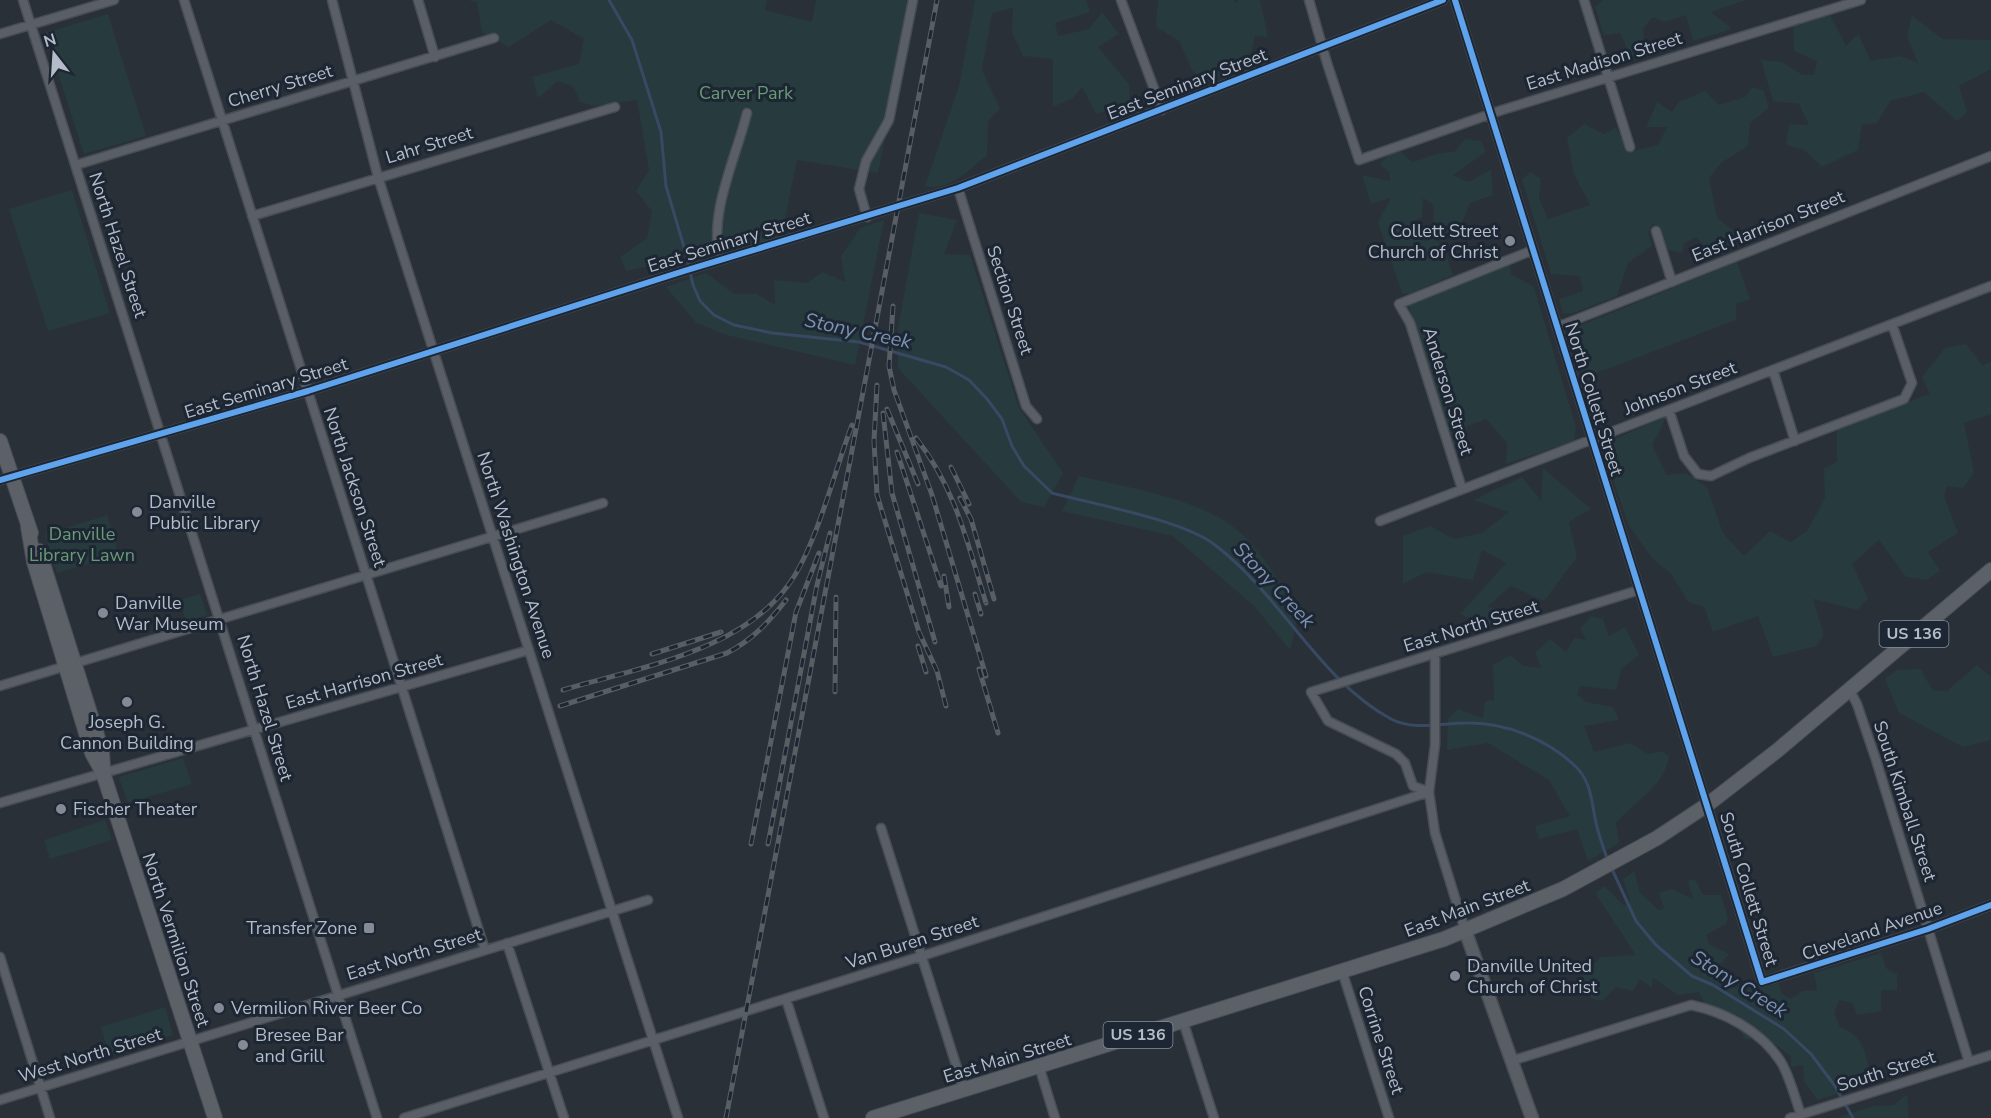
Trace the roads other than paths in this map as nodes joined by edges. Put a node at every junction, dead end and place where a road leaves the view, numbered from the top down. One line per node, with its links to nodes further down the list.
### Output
1 (23, 0): 13 (street, North Hazel Street)
2 (114, 0): 13 (street)
3 (184, 0): 24 (street, North Jackson Street)
4 (332, 0): 19 (street, North Washington Avenue)
5 (418, 0): 17 (street)
6 (913, 0): 31 (street)
7 (1121, 0): 21 (street)
8 (1309, 0): 16 (street)
9 (1443, 0): 16 (street, East Seminary Street)
10 (1455, 0): 23 (street, North Collett Street)
11 (1584, 0): 18 (street)
12 (1861, 0): 18 (street, East Madison Street)
13 (32, 25): 14 (street); 27 (street, North Hazel Street)
14 (0, 34)
15 (494, 38): 17 (street, Cherry Street)
16 (1323, 46): 21 (street, East Seminary Street); 23 (street, East Madison Street)
17 (435, 57): 19 (street, Cherry Street)
18 (1608, 76): 23 (street, East Madison Street); 25 (street)
19 (355, 80): 24 (street, Cherry Street); 28 (street, North Washington Avenue)
20 (615, 107): 28 (street, Lahr Street)
21 (1162, 110): 29 (street, East Seminary Street)
22 (747, 113): 34 (street)
23 (1491, 113): 33 (street, North Collett Street)
24 (222, 122): 27 (street, Cherry Street); 30 (street, North Jackson Street)
25 (1630, 147)
26 (1991, 156): 35 (street, East Harrison Street)
27 (76, 165): 44 (street, North Hazel Street)
28 (378, 177): 30 (street, Lahr Street); 39 (street, North Washington Avenue)
29 (958, 188): 31 (street, East Seminary Street); 43 (street, Section Street)
30 (252, 216): 41 (street, North Jackson Street)
31 (867, 217): 34 (street, East Seminary Street)
32 (1656, 231): 35 (street)
33 (1533, 250): 38 (street, North Collett Street); 49 (street, Anderson Street)
34 (720, 259): 39 (street, East Seminary Street)
35 (1672, 282): 38 (street, East Harrison Street)
36 (1991, 286): 37 (street, Johnson Street)
37 (1892, 324): 40 (street, Johnson Street); 47 (street)
38 (1557, 327): 45 (street, North Collett Street)
39 (434, 351): 41 (street, East Seminary Street); 52 (street, North Washington Avenue)
40 (1773, 370): 42 (street, Johnson Street); 47 (street)
41 (308, 391): 44 (street, East Seminary Street); 54 (street, North Jackson Street)
42 (1669, 410): 45 (street, Johnson Street); 47 (street)
43 (1037, 419)
44 (161, 434): 48 (street, East Seminary Street); 56 (street, North Hazel Street)
45 (1591, 440): 49 (street, Johnson Street); 55 (street, North Collett Street)
46 (0, 441): 48 (main road, North Vermilion Street)
47 (1795, 441)
48 (6, 478): 59 (main road, North Vermilion Street)
49 (1462, 489): 51 (street, Johnson Street)
50 (603, 503): 52 (street)
51 (1380, 521)
52 (494, 537): 54 (street); 57 (street, North Washington Avenue)
53 (1991, 570): 62 (main road, East Main Street / US 136)
54 (366, 575): 56 (street); 61 (street, North Jackson Street)
55 (1639, 590): 58 (street, East North Street); 67 (street, North Collett Street)
56 (220, 619): 59 (street); 63 (street, North Hazel Street)
57 (530, 650): 61 (street, East Harrison Street); 71 (street, North Washington Avenue)
58 (1435, 655): 65 (street); 65 (street, East North Street)
59 (70, 664): 60 (street); 64 (main road, North Vermilion Street)
60 (0, 686)
61 (402, 687): 63 (street, East Harrison Street); 75 (street, North Jackson Street)
62 (1849, 689): 67 (main road, East Main Street / US 136); 72 (street, South Kimball Street)
63 (254, 730): 64 (street, East Harrison Street); 80 (street, North Hazel Street)
64 (103, 773): 66 (street, East Harrison Street); 84 (main road, North Vermilion Street)
65 (1429, 792): 73 (street); 76 (street, Van Buren Street)
66 (0, 803)
67 (1707, 805): 73 (main road, East Main Street / US 136); 79 (street, South Collett Street)
68 (881, 828): 76 (street)
69 (648, 900): 71 (street, East North Street)
70 (1991, 905): 72 (street, Cleveland Avenue)
71 (612, 910): 74 (street, East North Street); 83 (street, North Washington Avenue)
72 (1928, 929): 79 (street, Cleveland Avenue); 87 (street, South Kimball Street)
73 (1465, 930): 78 (main road, East Main Street / US 136); 86 (street)
74 (507, 943): 75 (street, East North Street); 89 (street)
75 (485, 950): 80 (street, East North Street)
76 (922, 956): 81 (street, Van Buren Street); 91 (street)
77 (0, 957): 90 (street)
78 (1342, 971): 82 (main road, East Main Street / US 136); 104 (street, Corrine Street)
79 (1762, 982)
80 (338, 995): 84 (street, East North Street); 96 (street, North Hazel Street)
81 (786, 999): 83 (street, Van Buren Street); 100 (street)
82 (1183, 1021): 88 (main road, East Main Street / US 136); 103 (street)
83 (653, 1041): 89 (street, Van Buren Street); 99 (street, North Washington Avenue)
84 (190, 1042): 90 (street, West North Street); 95 (main road, North Vermilion Street)
85 (1991, 1055): 87 (street, South Street)
86 (1511, 1061): 93 (street); 105 (street)
87 (1969, 1062): 93 (street, South Street)
88 (1039, 1066): 91 (main road, East Main Street / US 136); 102 (street)
89 (549, 1073): 97 (street, Van Buren Street); 98 (street)
90 (40, 1087): 92 (street, West North Street); 94 (street)
91 (964, 1090): 101 (main road, East Main Street / US 136)
92 (0, 1100)
93 (1801, 1115): 106 (street, South Street)
94 (50, 1118)
95 (215, 1118)
96 (377, 1118)
97 (404, 1118)
98 (564, 1118)
99 (678, 1118)
100 (824, 1118)
101 (875, 1118)
102 (1055, 1118)
103 (1214, 1118)
104 (1389, 1118)
105 (1532, 1118)
106 (1790, 1118)

